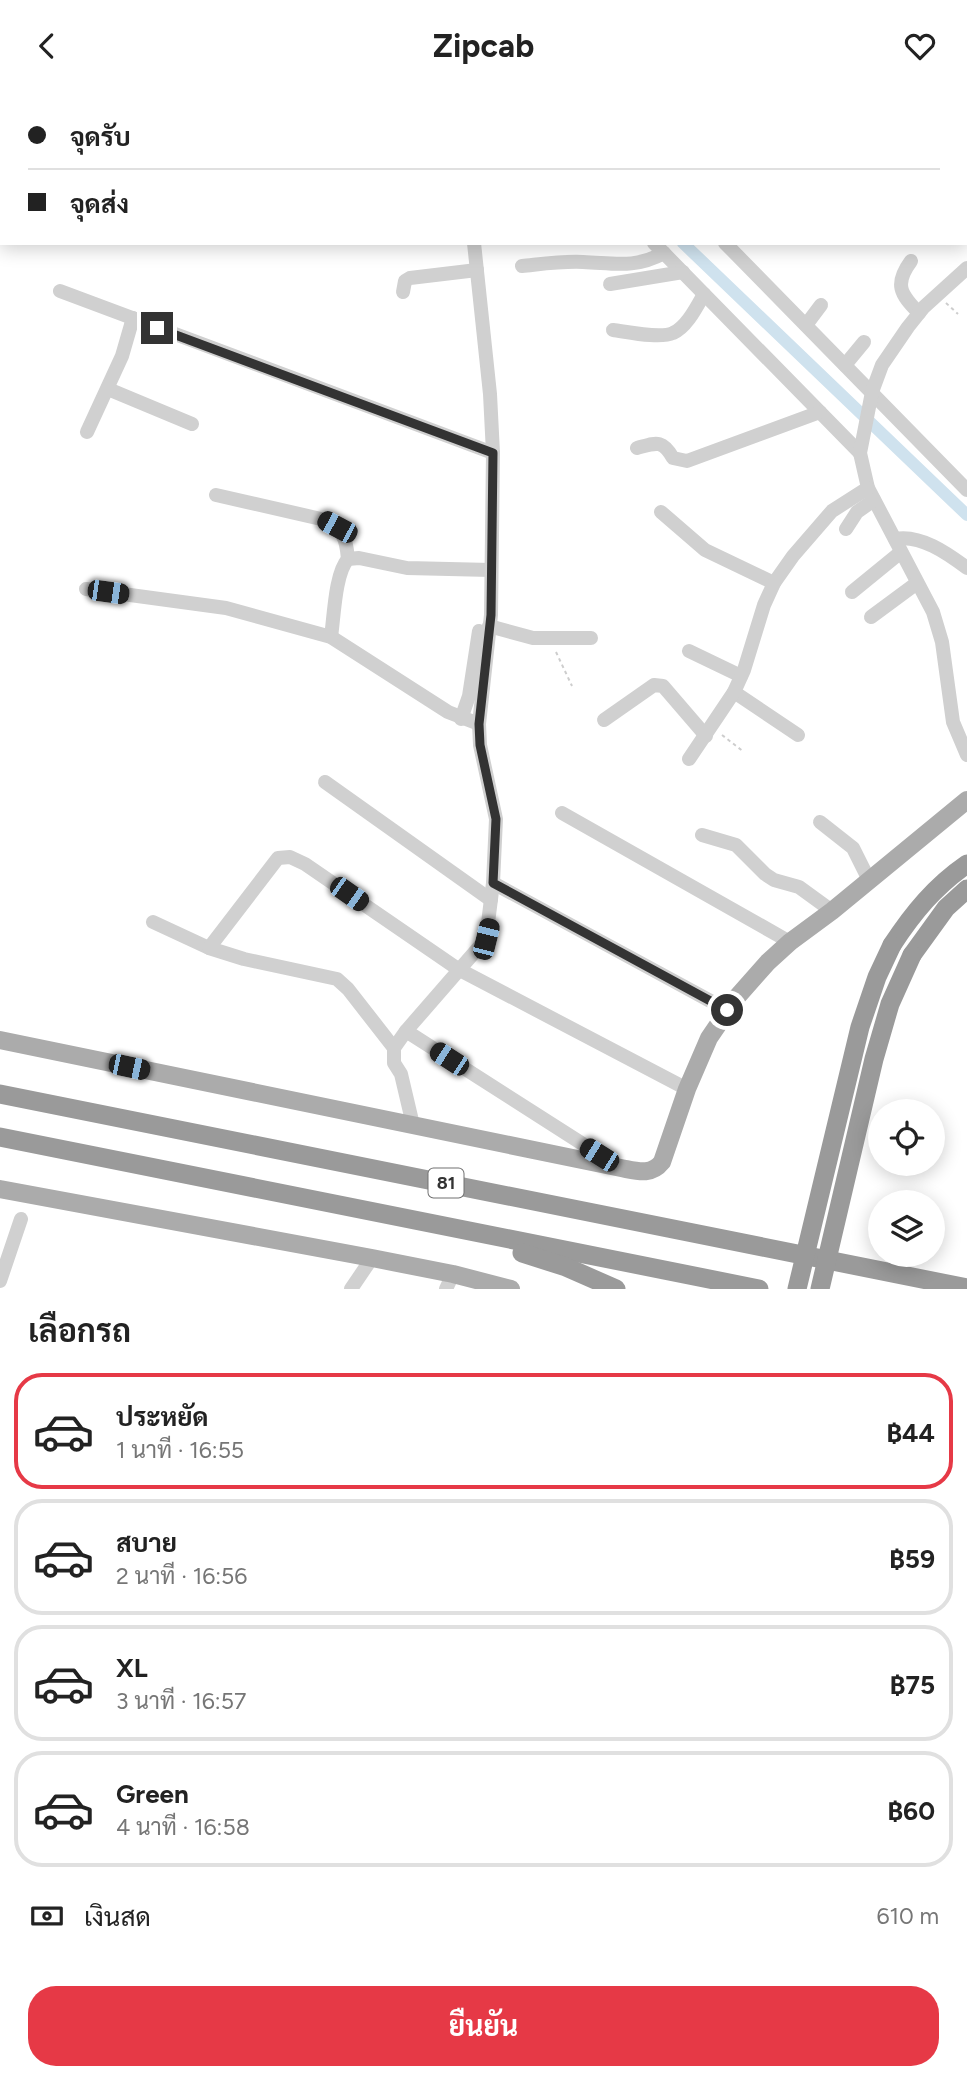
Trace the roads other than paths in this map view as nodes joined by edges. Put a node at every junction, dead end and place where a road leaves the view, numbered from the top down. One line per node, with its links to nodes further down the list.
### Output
1 (474, 245): 7 (street)
2 (727, 245): 16 (street)
3 (659, 248): 5 (street); 8 (street)
4 (911, 261): 14 (street)
5 (522, 266)
6 (967, 268): 14 (street)
7 (477, 270): 11 (street); 27 (street)
8 (682, 272): 9 (street); 12 (street)
9 (610, 284)
10 (60, 291): 15 (street)
11 (403, 292)
12 (705, 294): 17 (street); 22 (street)
13 (821, 305): 16 (street)
14 (919, 313): 21 (street)
15 (133, 319): 20 (street); 27 (street)
16 (806, 325): 19 (street)
17 (612, 330)
18 (863, 342): 19 (street)
19 (845, 365): 21 (street)
20 (108, 390): 23 (street); 24 (street)
21 (870, 399): 25 (street); 28 (street)
22 (820, 412): 25 (street); 26 (street)
23 (192, 424)
24 (87, 432)
25 (861, 447): 29 (street)
26 (637, 448)
27 (493, 453): 36 (street)
28 (967, 490)
29 (871, 494): 32 (street); 33 (street); 37 (street)
30 (216, 495): 34 (street)
31 (661, 512): 37 (street)
32 (846, 529)
33 (898, 546): 35 (street); 38 (street); 40 (street)
34 (348, 559): 36 (street); 43 (street)
35 (967, 568)
36 (491, 570): 42 (street)
37 (774, 583): 46 (street)
38 (917, 583): 41 (street); 53 (street)
39 (86, 589): 43 (street)
40 (852, 592)
41 (871, 617)
42 (484, 628): 44 (street); 48 (street); 50 (street)
43 (331, 637): 48 (street)
44 (591, 638)
45 (689, 651): 46 (street)
46 (741, 676): 47 (street)
47 (734, 692): 51 (street); 52 (street)
48 (461, 719): 50 (street)
49 (604, 720): 51 (street)
50 (479, 724): 62 (street)
51 (709, 732): 54 (street)
52 (798, 735)
53 (967, 755)
54 (689, 759)
55 (325, 782): 64 (street)
56 (967, 800): 61 (main road)
57 (562, 813): 67 (street)
58 (820, 822): 61 (street)
59 (702, 835): 65 (street)
60 (967, 864): 92 (highway, bridge)
61 (869, 880): 65 (main road)
62 (493, 883): 64 (street); 70 (street)
63 (967, 890): 93 (highway, bridge)
64 (491, 900): 69 (street)
65 (832, 911): 67 (main road)
66 (153, 922): 68 (street)
67 (790, 942): 70 (main road)
68 (209, 948): 69 (street); 73 (street)
69 (458, 969): 71 (street); 74 (street)
70 (727, 1010): 74 (main road)
71 (406, 1031): 73 (street); 78 (street)
72 (0, 1040): 76 (main road)
73 (394, 1048): 76 (street)
74 (687, 1089): 78 (main road)
75 (0, 1094): 83 (highway, 81)
76 (413, 1125): 78 (main road)
77 (0, 1137): 80 (highway, 81)
78 (621, 1168)
79 (0, 1189): 82 (main road)
80 (387, 1215): 90 (highway); 91 (highway, 81)
81 (21, 1219): 85 (street)
82 (372, 1258): 86 (main road); 88 (street)
83 (892, 1273): 84 (highway); 87 (highway, 81)
84 (967, 1280)
85 (0, 1281)
86 (449, 1282): 89 (main road)
87 (967, 1288)
88 (351, 1289)
89 (511, 1289)
90 (616, 1289)
91 (759, 1289)
92 (797, 1289)
93 (820, 1289)

